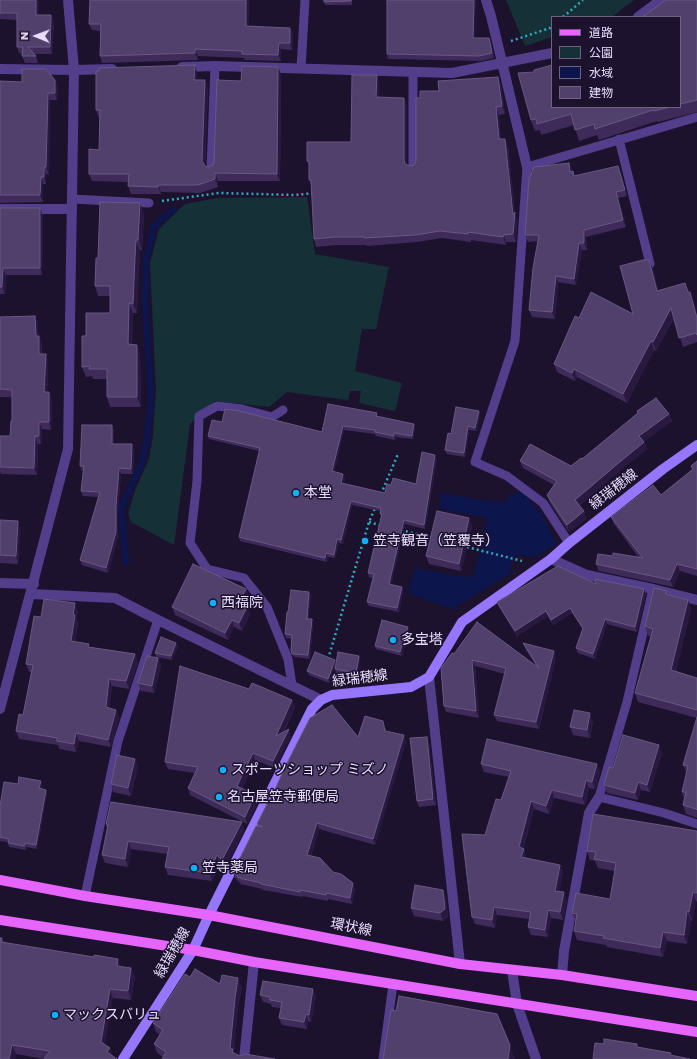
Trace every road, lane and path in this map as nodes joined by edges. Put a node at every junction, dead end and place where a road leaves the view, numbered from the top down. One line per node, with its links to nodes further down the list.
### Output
1 (68, 0): 17 (street)
2 (305, 0): 14 (lane)
3 (486, 0): 9 (street)
4 (583, 0): 6 (path)
5 (661, 0): 7 (street)
6 (564, 16)
7 (639, 16)
8 (551, 26): 9 (path)
9 (498, 45): 11 (street)
10 (551, 53): 11 (street)
11 (502, 63): 18 (street); 21 (street)
12 (215, 66): 13 (street); 14 (street); 23 (lane)
13 (176, 67)
14 (301, 68): 18 (street)
15 (0, 69): 17 (street)
16 (121, 69): 17 (street)
17 (74, 70): 26 (street)
18 (413, 72): 22 (lane)
19 (697, 117): 20 (lane)
20 (619, 140): 21 (lane); 28 (lane)
21 (527, 167): 38 (lane)
22 (413, 168)
23 (211, 169)
24 (318, 193): 25 (path)
25 (149, 203): 26 (lane)
26 (72, 204): 27 (street); 43 (street)
27 (0, 209)
28 (650, 264)
29 (283, 410): 50 (lane)
30 (697, 445): 38 (main road, 緑瑞穂線)
31 (398, 454): 32 (path)
32 (381, 495)
33 (378, 502): 34 (path)
34 (369, 522): 35 (path); 48 (path)
35 (384, 526)
36 (398, 530): 37 (path)
37 (435, 539)
38 (569, 543): 41 (main road, 緑瑞穂線)
39 (467, 547): 40 (path)
40 (516, 559)
41 (551, 559): 44 (street); 49 (main road, 緑瑞穂線)
42 (0, 583): 43 (street)
43 (34, 584): 45 (street)
44 (653, 589): 46 (street); 53 (lane)
45 (31, 594): 47 (street); 52 (street)
46 (697, 600)
47 (158, 620): 50 (street); 56 (lane)
48 (327, 661)
49 (429, 677): 51 (main road, 緑瑞穂線); 61 (street)
50 (292, 685): 51 (street)
51 (321, 700): 57 (main road, 緑瑞穂線)
52 (0, 709)
53 (600, 797): 54 (lane); 63 (street)
54 (697, 824)
55 (0, 880): 56 (main road, 環状線)
56 (85, 896): 57 (main road, 環状線)
57 (209, 915): 59 (main road, 緑瑞穂線); 61 (main road, 環状線)
58 (0, 920): 59 (main road)
59 (193, 950): 60 (main road); 68 (main road, 緑瑞穂線)
60 (254, 962): 64 (main road); 69 (street)
61 (460, 964): 62 (main road, 環状線)
62 (512, 970): 63 (main road, 環状線); 66 (street)
63 (562, 975): 65 (main road, 環状線)
64 (393, 984): 66 (main road); 70 (lane)
65 (697, 996)
66 (517, 1004): 67 (main road); 71 (street)
67 (697, 1032)
68 (123, 1059)
69 (244, 1059)
70 (383, 1059)
71 (536, 1059)

